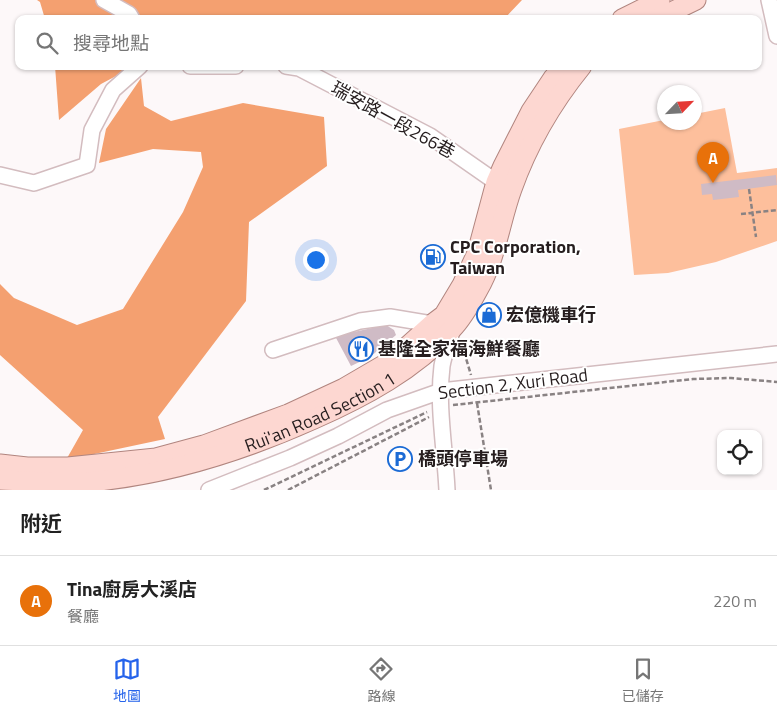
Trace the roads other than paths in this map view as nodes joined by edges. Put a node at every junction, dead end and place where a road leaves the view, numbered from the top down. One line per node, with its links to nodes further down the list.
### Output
1 (104, 0): 5 (street)
2 (660, 0): 6 (main road)
3 (696, 0): 7 (main road)
4 (769, 0): 8 (street)
5 (130, 15)
6 (630, 15)
7 (665, 15)
8 (777, 36)
9 (136, 70): 13 (street)
10 (303, 70): 14 (street, 瑞安路一段266巷)
11 (560, 70): 14 (main road, Rui'an Road Section 1)
12 (579, 70): 15 (main road, Rui'an Road Section 1)
13 (0, 175)
14 (496, 182): 15 (main road, Rui'an Road Section 1)
15 (442, 327): 16 (street); 18 (street); 19 (main road, Rui'an Road Section 1)
16 (273, 350)
17 (777, 354): 18 (street, Section 2, Xuri Road)
18 (441, 402): 20 (street, Section 2, Xuri Road); 24 (street)
19 (292, 421): 20 (street); 21 (main road, Rui'an Road Section 1); 22 (main road, Rui'an Road Section 1)
20 (306, 451): 23 (street, Section 2, Xuri Road)
21 (0, 464)
22 (0, 480)
23 (209, 490)
24 (447, 490)

